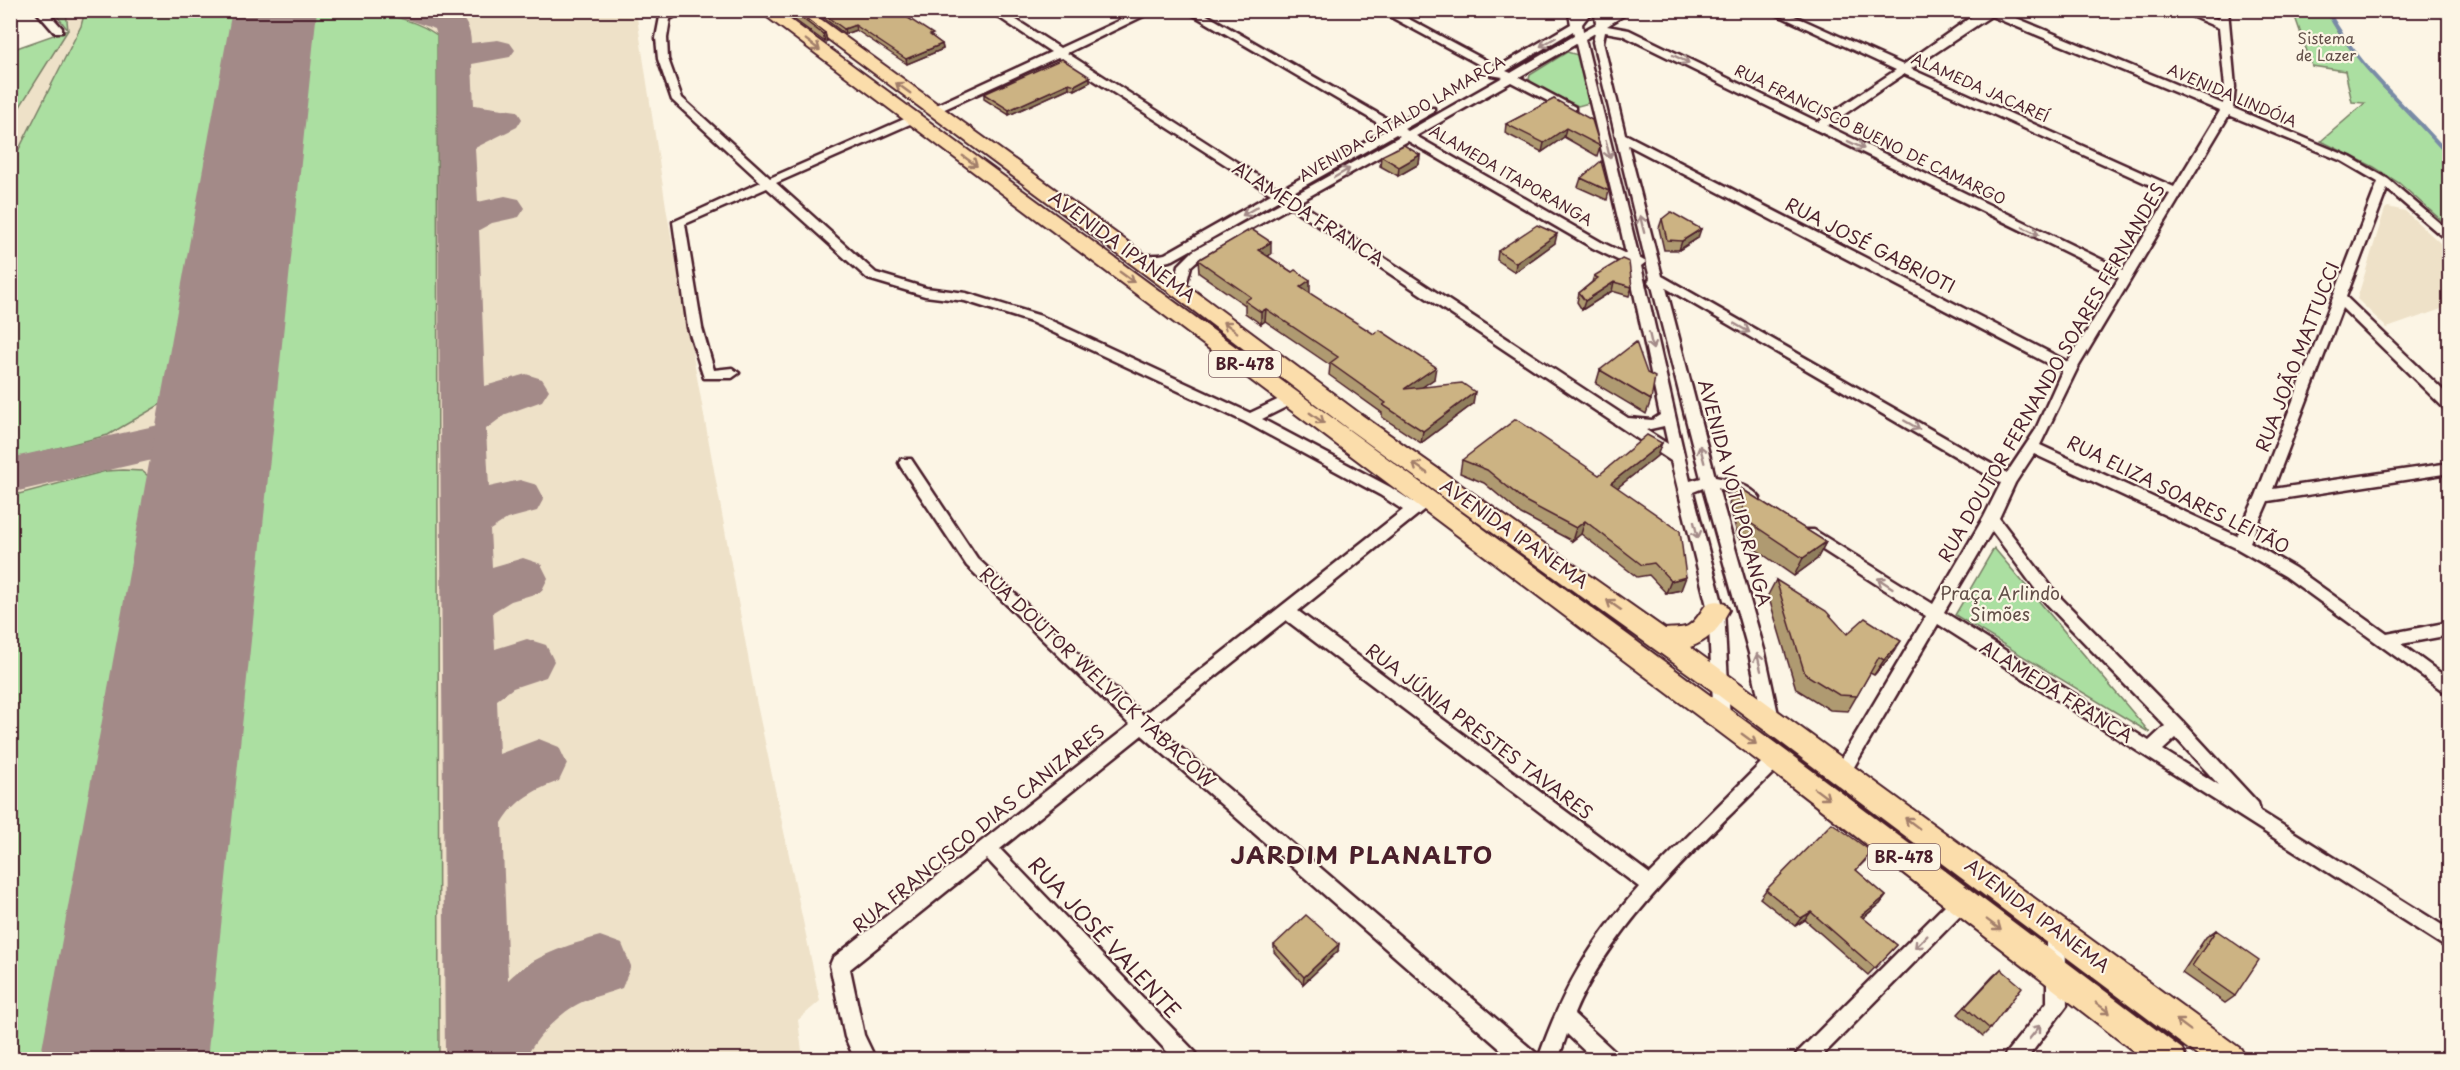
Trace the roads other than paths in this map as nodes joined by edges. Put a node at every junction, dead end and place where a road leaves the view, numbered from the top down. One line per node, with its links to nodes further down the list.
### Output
1 (40, 10): 17 (street)
2 (681, 10): 34 (street)
3 (766, 10): 26 (main road, AVENIDA IPANEMA / BR-478, one-way to 26)
4 (797, 10): 25 (main road, AVENIDA IPANEMA / BR-478, one-way to 4)
5 (993, 10): 20 (street, ALAMEDA FRANCA)
6 (1151, 10): 20 (street)
7 (1190, 10): 29 (street, ALAMEDA ITAPORANGA)
8 (1383, 10): 23 (street)
9 (1573, 10): 18 (street, AVENIDA VOTUPORANGA)
10 (1597, 10): 18 (street, AVENIDA VOTUPORANGA); 18 (street, AVENIDA CATALDO LAMARCA)
11 (1627, 10): 18 (street, AVENIDA CATALDO LAMARCA)
12 (1773, 10): 22 (street, ALAMEDA JACAREÍ)
13 (2182, 10): 16 (street)
14 (2223, 10): 16 (street, RUA DOUTOR FERNANDO SOARES FERNANDES)
15 (1989, 11): 22 (street); 24 (street, AVENIDA LINDÓIA)
16 (2224, 27): 24 (street, RUA DOUTOR FERNANDO SOARES FERNANDES)
17 (58, 30)
18 (1587, 33): 19 (street, AVENIDA CATALDO LAMARCA); 21 (street, AVENIDA VOTUPORANGA); 23 (street, AVENIDA CATALDO LAMARCA, one-way to 23); 28 (street, RUA FRANCISCO BUENO DE CAMARGO, one-way to 28); 30 (street, AVENIDA VOTUPORANGA)
19 (1561, 49): 21 (street); 23 (street, AVENIDA CATALDO LAMARCA)
20 (1058, 52): 25 (street); 36 (street, ALAMEDA FRANCA)
21 (1584, 53): 27 (street, AVENIDA VOTUPORANGA)
22 (1903, 69): 28 (street); 35 (street, ALAMEDA JACAREÍ)
23 (1505, 73): 27 (street); 29 (street, AVENIDA CATALDO LAMARCA)
24 (2227, 109): 33 (street, AVENIDA LINDÓIA); 35 (street, RUA DOUTOR FERNANDO SOARES FERNANDES)
25 (933, 110): 41 (main road, AVENIDA IPANEMA / BR-478)
26 (913, 119): 34 (street); 51 (main road, AVENIDA IPANEMA / BR-478, one-way to 51)
27 (1602, 127): 38 (street, AVENIDA VOTUPORANGA, one-way to 38)
28 (1818, 127): 44 (street, RUA FRANCISCO BUENO DE CAMARGO, one-way to 44)
29 (1402, 132): 36 (street, AVENIDA CATALDO LAMARCA); 37 (street, AVENIDA CATALDO LAMARCA, one-way to 29); 40 (street, ALAMEDA ITAPORANGA)
30 (1620, 136): 31 (street, RUA JOSÉ GABRIOTI); 32 (street, AVENIDA VOTUPORANGA)
31 (1654, 154): 32 (street); 49 (street, RUA JOSÉ GABRIOTI)
32 (1625, 158): 43 (street, AVENIDA VOTUPORANGA, one-way to 32)
33 (2384, 181): 39 (street, AVENIDA LINDÓIA); 47 (street, RUA JOÃO MATTUCCI)
34 (768, 183): 50 (street); 54 (street)
35 (2175, 192): 44 (street, RUA DOUTOR FERNANDO SOARES FERNANDES)
36 (1279, 194): 37 (street, ALAMEDA FRANCA); 41 (street, AVENIDA CATALDO LAMARCA, one-way to 41)
37 (1291, 202): 45 (street, AVENIDA CATALDO LAMARCA); 55 (street, ALAMEDA FRANCA)
38 (1628, 235): 40 (street, ALAMEDA ITAPORANGA); 42 (street, AVENIDA VOTUPORANGA)
39 (2450, 239)
40 (1597, 244): 42 (street, ALAMEDA ITAPORANGA)
41 (1138, 259): 45 (main road, AVENIDA IPANEMA / BR-478)
42 (1635, 271): 43 (street); 43 (street); 53 (street, AVENIDA VOTUPORANGA, one-way to 53)
43 (1655, 273): 46 (street); 48 (street, AVENIDA VOTUPORANGA)
44 (2125, 276): 49 (street, RUA DOUTOR FERNANDO SOARES FERNANDES)
45 (1180, 290): 73 (main road, AVENIDA IPANEMA / BR-478, one-way to 45)
46 (1692, 299): 48 (street); 60 (street, one-way to 60)
47 (2340, 299): 52 (street); 63 (street, RUA JOÃO MATTUCCI)
48 (1663, 304): 61 (street, AVENIDA VOTUPORANGA, one-way to 48)
49 (2070, 369): 56 (street, RUA DOUTOR FERNANDO SOARES FERNANDES)
50 (732, 373)
51 (1291, 399): 54 (street); 64 (main road, AVENIDA IPANEMA / BR-478, one-way to 64)
52 (2450, 406)
53 (1668, 414): 55 (street); 57 (street, AVENIDA VOTUPORANGA)
54 (1250, 419): 64 (street)
55 (1622, 419): 57 (street, ALAMEDA FRANCA)
56 (2032, 447): 60 (street, RUA DOUTOR FERNANDO SOARES FERNANDES); 68 (street, RUA ELIZA SOARES LEITÃO)
57 (1678, 458): 62 (street, AVENIDA VOTUPORANGA)
58 (906, 463): 79 (street, RUA DOUTOR WELVICK TABACOW)
59 (2450, 468): 63 (street)
60 (2009, 480): 66 (street, RUA DOUTOR FERNANDO SOARES FERNANDES)
61 (1709, 482): 62 (street); 65 (street); 77 (street, AVENIDA VOTUPORANGA, one-way to 61)
62 (1685, 490): 70 (street, AVENIDA VOTUPORANGA, one-way to 70)
63 (2262, 496): 68 (street, RUA JOÃO MATTUCCI)
64 (1419, 505): 69 (street, RUA FRANCISCO DIAS CANIZARES); 78 (main road, AVENIDA IPANEMA / BR-478)
65 (1767, 507)
66 (1991, 519): 71 (street, RUA DOUTOR FERNANDO SOARES FERNANDES); 80 (street, ALAMEDA FRANCA)
67 (1796, 526): 71 (street, ALAMEDA FRANCA, one-way to 67)
68 (2241, 544): 74 (street, RUA ELIZA SOARES LEITÃO)
69 (1285, 610): 79 (street, RUA FRANCISCO DIAS CANIZARES); 86 (street, RUA JÚNIA PRESTES TAVARES)
70 (1716, 610): 73 (main road); 75 (street, AVENIDA VOTUPORANGA)
71 (1934, 615): 81 (street, ALAMEDA FRANCA); 83 (street, RUA DOUTOR FERNANDO SOARES FERNANDES)
72 (2450, 628): 74 (street)
73 (1661, 639): 75 (main road, AVENIDA IPANEMA / BR-478)
74 (2385, 641): 76 (street, RUA ELIZA SOARES LEITÃO)
75 (1719, 681): 77 (main road, AVENIDA IPANEMA / BR-478); 78 (street, AVENIDA VOTUPORANGA)
76 (2450, 689)
77 (1771, 719): 83 (main road, AVENIDA IPANEMA / BR-478)
78 (1722, 720): 82 (main road, AVENIDA IPANEMA / BR-478, one-way to 82)
79 (1141, 724): 85 (street, RUA FRANCISCO DIAS CANIZARES); 94 (street, RUA DOUTOR WELVICK TABACOW)
80 (2176, 726): 81 (street, ALAMEDA FRANCA); 84 (street, ALAMEDA FRANCA)
81 (2149, 750): 84 (street, ALAMEDA FRANCA)
82 (1776, 759): 86 (street); 87 (main road, AVENIDA IPANEMA / BR-478, one-way to 87)
83 (1842, 772): 88 (main road, AVENIDA IPANEMA / BR-478, one-way to 83)
84 (2265, 824): 89 (street, ALAMEDA FRANCA)
85 (987, 847): 92 (street, RUA FRANCISCO DIAS CANIZARES); 93 (street, RUA JOSÉ VALENTE)
86 (1650, 885): 91 (street)
87 (1962, 901): 90 (main road, AVENIDA IPANEMA / BR-478, one-way to 90); 97 (street, one-way to 97)
88 (2056, 930): 90 (street); 100 (main road, AVENIDA IPANEMA / BR-478, one-way to 88)
89 (2450, 941)
90 (2056, 973): 98 (street, one-way to 90); 99 (main road, AVENIDA IPANEMA / BR-478, one-way to 99)
91 (1563, 1017): 95 (street); 96 (street)
92 (866, 1059)
93 (1189, 1059)
94 (1529, 1059)
95 (1548, 1059)
96 (1609, 1059)
97 (1804, 1059)
98 (2013, 1059)
99 (2170, 1059)
100 (2230, 1059)

